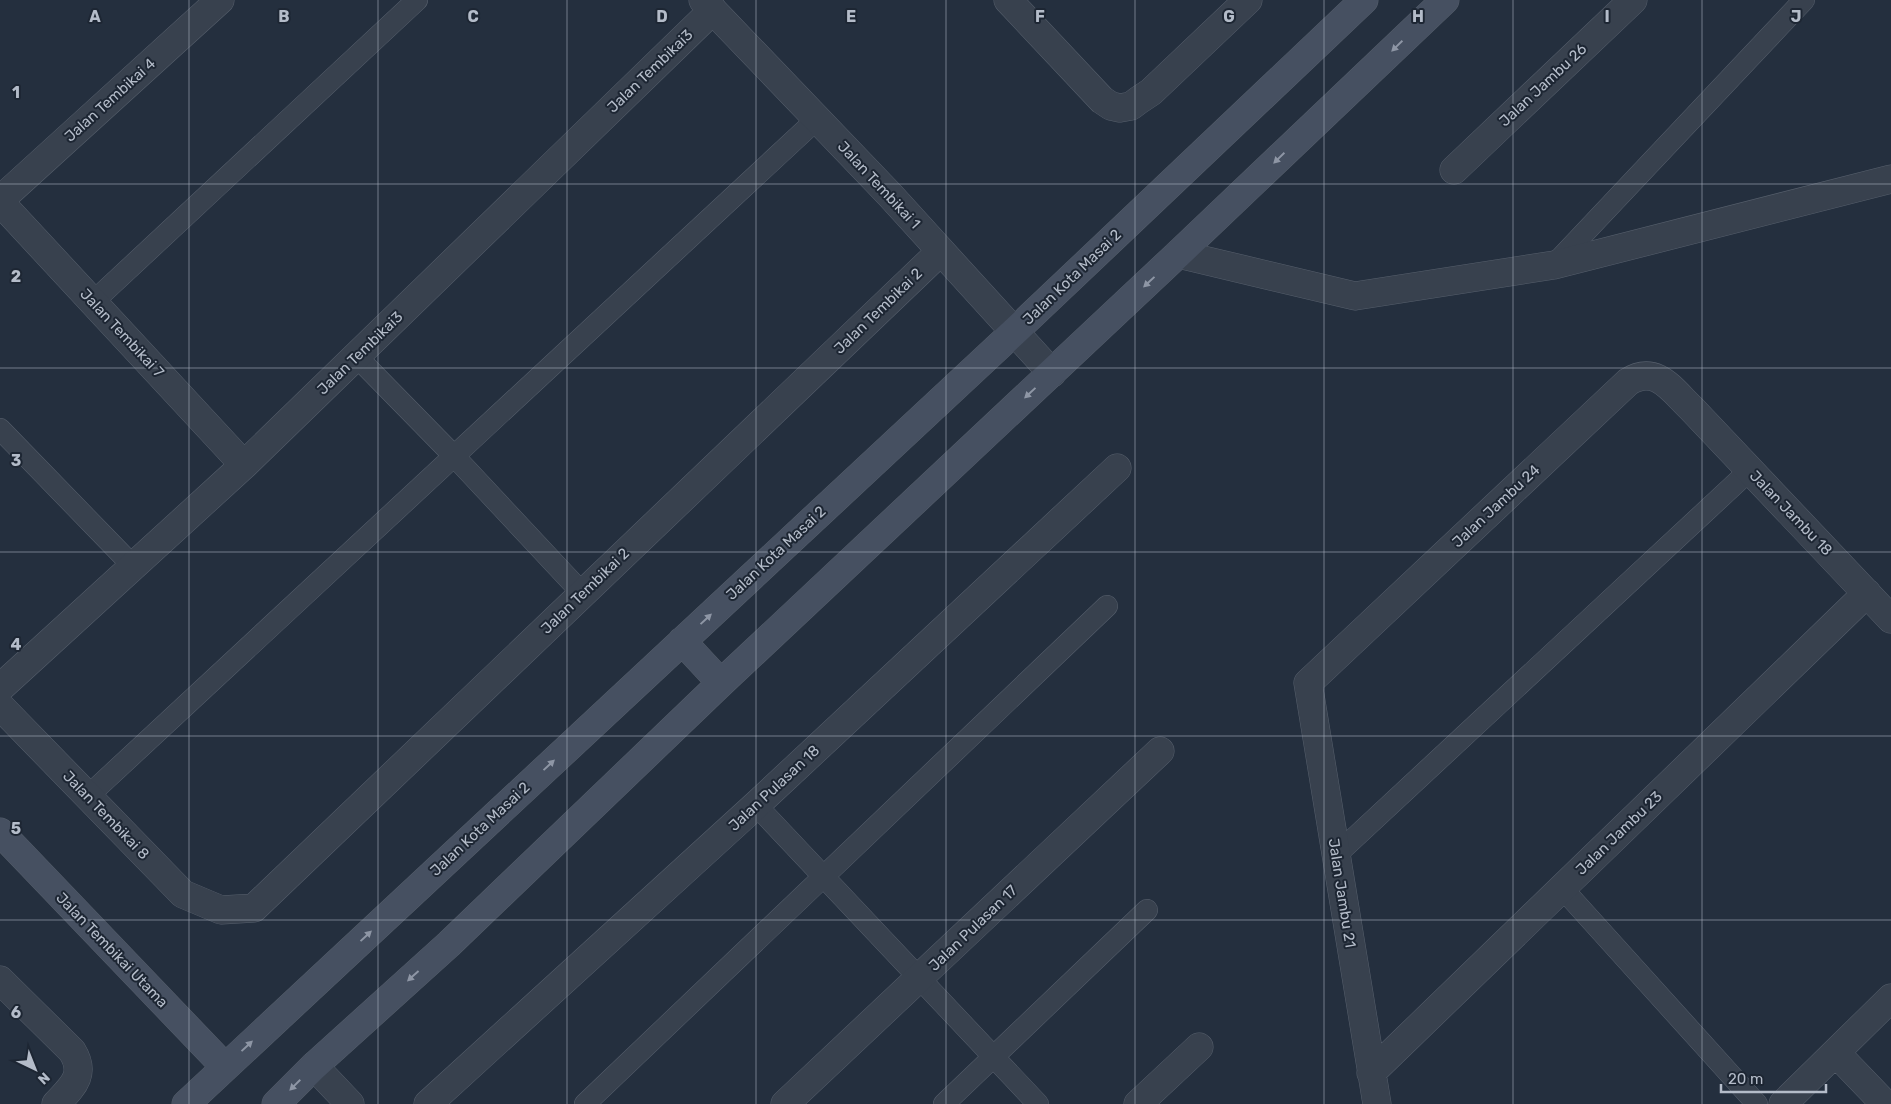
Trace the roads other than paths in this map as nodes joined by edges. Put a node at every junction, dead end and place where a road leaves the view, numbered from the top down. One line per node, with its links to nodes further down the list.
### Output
1 (220, 0): 13 (street, Jalan Tembikai 4)
2 (417, 0): 17 (lane)
3 (1008, 0): 4 (street)
4 (1248, 0)
5 (1364, 0): 18 (main road, Jalan Kota Masai 2)
6 (1445, 0): 15 (main road, one-way to 15)
7 (1633, 0): 11 (street, Jalan Jambu 26)
8 (1804, 0): 16 (lane)
9 (708, 5): 10 (street, Jalan Tembikai 1); 19 (street, Jalan Tembikai3)
10 (817, 119): 14 (street, Jalan Tembikai 1); 23 (lane)
11 (1454, 170)
12 (1885, 176): 16 (street)
13 (0, 201): 17 (street, Jalan Tembikai 7)
14 (940, 252): 18 (street, Jalan Tembikai 1); 29 (street, Jalan Tembikai 2)
15 (1178, 254): 16 (street); 20 (main road, one-way to 20)
16 (1554, 265)
17 (93, 302): 24 (street, Jalan Tembikai 7)
18 (1014, 332): 20 (street, Jalan Tembikai 1); 32 (main road, Jalan Kota Masai 2, one-way to 18)
19 (356, 356): 23 (lane); 24 (street, Jalan Tembikai3)
20 (1052, 372): 33 (main road, one-way to 33)
21 (1691, 408): 26 (street, Jalan Jambu 18); 34 (street, Jalan Jambu 24)
22 (0, 428): 27 (lane)
23 (454, 456): 29 (lane); 38 (lane)
24 (244, 465): 27 (street, Jalan Tembikai3)
25 (1116, 468): 39 (street, Jalan Pulasan 18)
26 (1750, 470): 28 (street, Jalan Jambu 18); 41 (lane)
27 (133, 566): 35 (street, Jalan Tembikai3)
28 (1867, 593): 31 (street, Jalan Jambu 18); 43 (street, Jalan Jambu 23)
29 (583, 594): 44 (street, Jalan Tembikai 2)
30 (1107, 606): 42 (lane)
31 (1891, 620)
32 (682, 641): 33 (main road); 53 (main road, Jalan Kota Masai 2, one-way to 32)
33 (721, 683): 52 (main road, one-way to 52)
34 (1308, 683): 41 (street, Jalan Jambu 21)
35 (0, 688)
36 (0, 706): 38 (street, Jalan Tembikai 8)
37 (1160, 751): 46 (street, Jalan Pulasan 17)
38 (88, 796): 44 (street, Jalan Tembikai 8)
39 (756, 806): 42 (lane); 59 (street, Jalan Pulasan 18)
40 (0, 832): 53 (main road, Jalan Tembikai Utama)
41 (1336, 856): 54 (street, Jalan Jambu 21)
42 (824, 876): 46 (lane); 60 (lane)
43 (1562, 888): 54 (street, Jalan Jambu 23); 66 (lane)
44 (222, 910)
45 (1147, 910): 51 (lane)
46 (920, 979): 51 (lane); 61 (street, Jalan Pulasan 17)
47 (0, 980): 55 (street)
48 (1891, 998): 50 (street)
49 (1198, 1047): 64 (street)
50 (1836, 1053): 67 (street); 68 (street)
51 (993, 1057): 62 (lane); 63 (lane)
52 (314, 1066): 57 (main road, one-way to 57); 58 (street)
53 (224, 1067): 56 (main road, Jalan Kota Masai 2)
54 (1371, 1073): 65 (street, Jalan Jambu 21)
55 (56, 1104)
56 (186, 1104)
57 (276, 1104)
58 (350, 1104)
59 (428, 1104)
60 (585, 1104)
61 (785, 1104)
62 (944, 1104)
63 (1038, 1104)
64 (1138, 1104)
65 (1376, 1104)
66 (1757, 1104)
67 (1783, 1104)
68 (1885, 1104)

